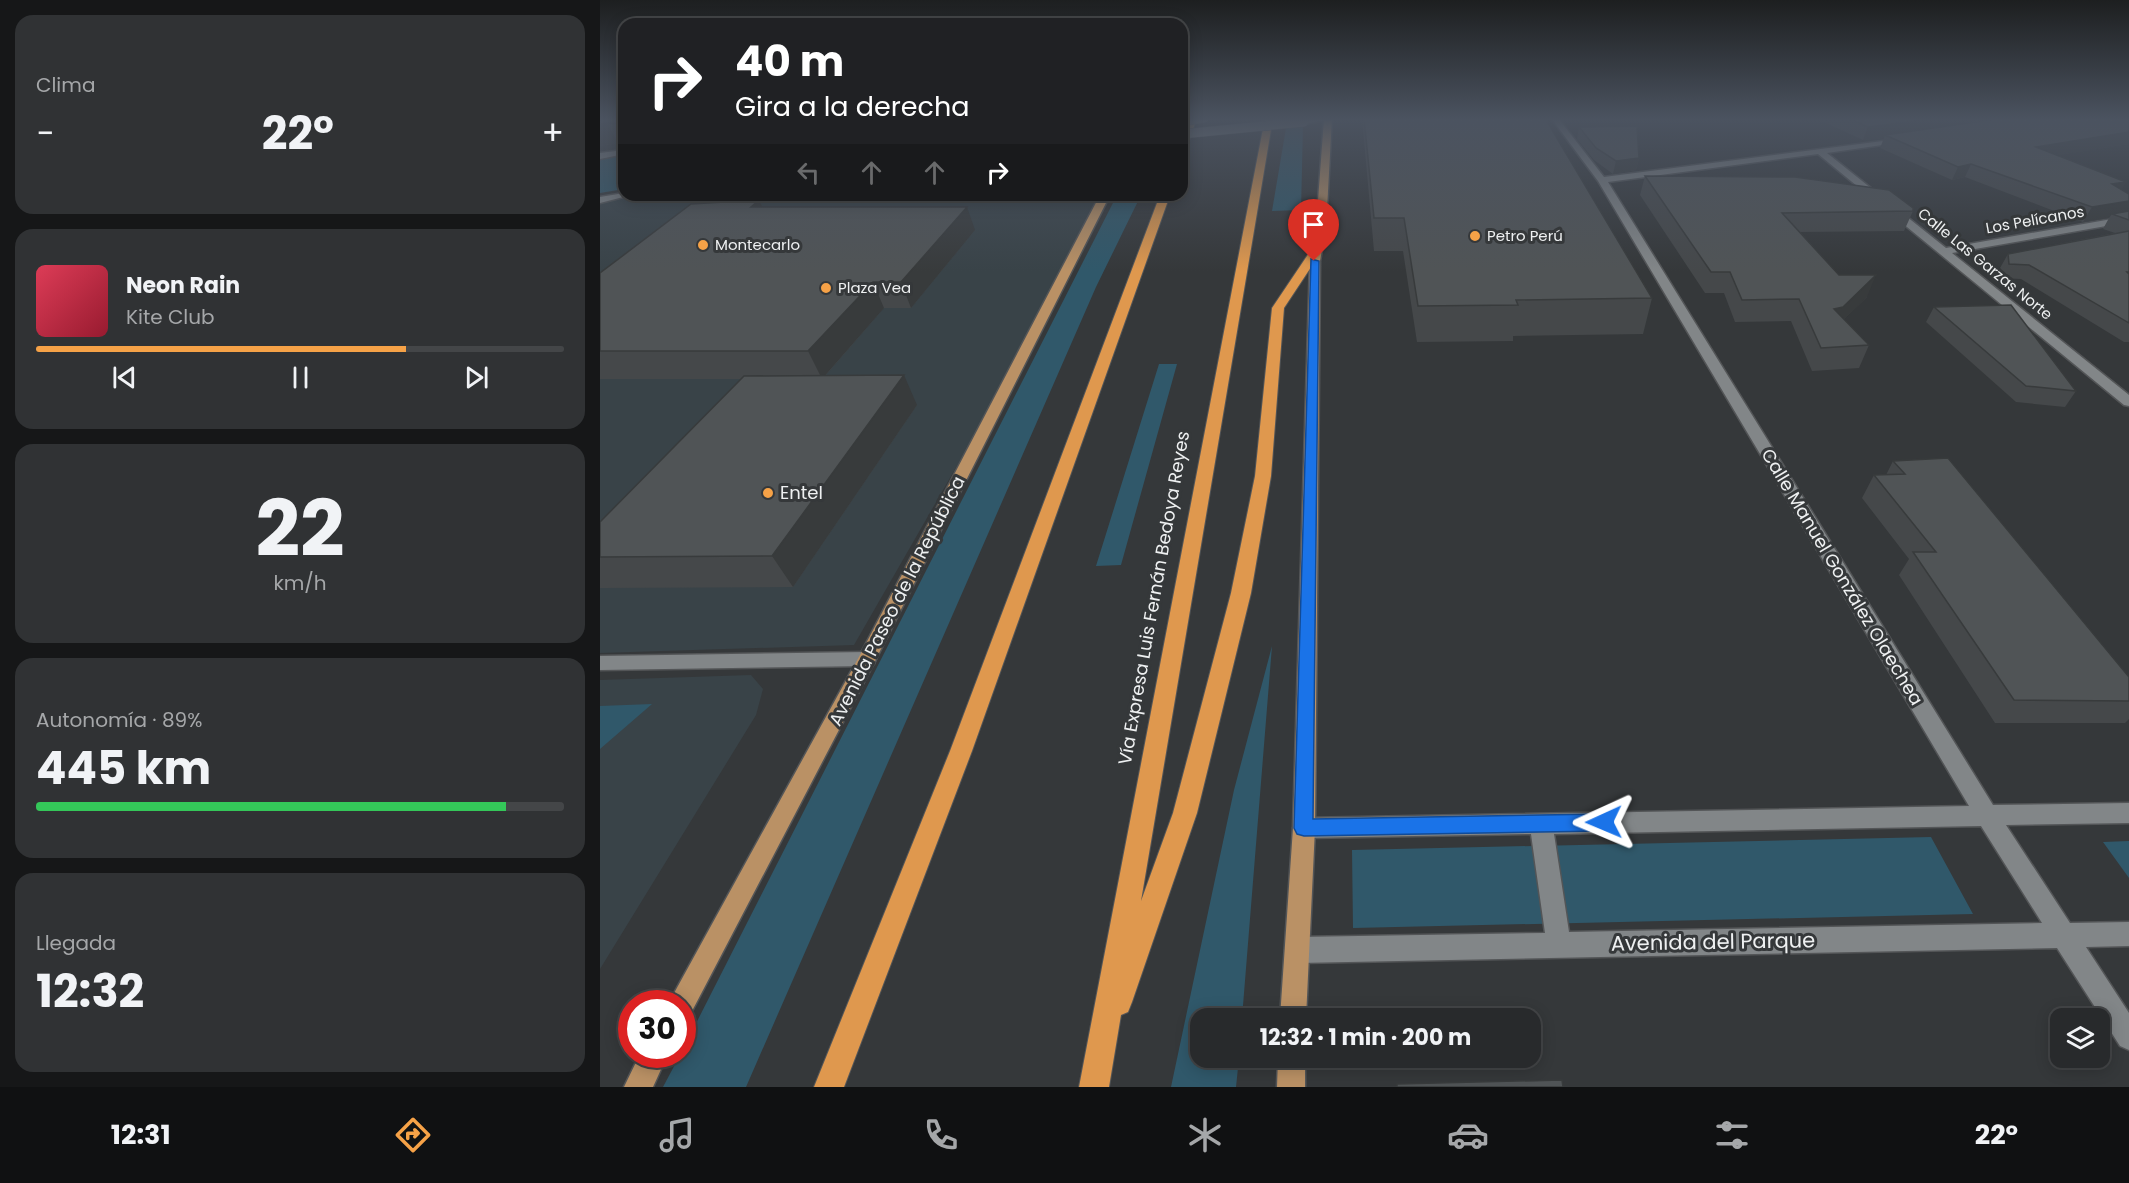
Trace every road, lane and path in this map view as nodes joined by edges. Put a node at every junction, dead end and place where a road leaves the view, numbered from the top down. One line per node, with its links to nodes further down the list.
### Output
1 (1260, 169): 28 (highway, Vía Expresa Luis Fernán Bedoya Reyes)
2 (1325, 169): 13 (main road)
3 (1593, 169): 6 (street, Calle Manuel González Olaechea)
4 (1687, 169): 6 (street)
5 (1842, 169): 12 (street, Calle Las Garzas Norte)
6 (1602, 180): 18 (street, Calle Manuel González Olaechea)
7 (618, 197): 8 (street)
8 (600, 200)
9 (1102, 201): 15 (main road, Avenida Paseo de la República)
10 (1163, 201): 32 (highway)
11 (2129, 219): 12 (street, Los Pelícanos)
12 (1945, 251): 14 (street, Calle Las Garzas Norte)
13 (1315, 252): 20 (main road); 28 (highway)
14 (2129, 402)
15 (867, 659): 16 (street); 25 (main road, Avenida Paseo de la República)
16 (600, 663)
17 (2129, 813): 18 (street)
18 (1987, 816): 19 (street); 22 (street, Calle Manuel González Olaechea)
19 (1541, 823): 20 (street); 23 (street)
20 (1304, 828): 24 (main road)
21 (2129, 933): 22 (street, Avenida del Parque)
22 (2063, 935): 23 (street, Avenida del Parque); 27 (street, Calle Manuel González Olaechea)
23 (1559, 945): 24 (street, Avenida del Parque)
24 (1298, 950): 26 (main road)
25 (690, 990)
26 (1294, 1008)
27 (2129, 1036)
28 (1100, 1052): 33 (highway, Vía Expresa Luis Fernán Bedoya Reyes)
29 (648, 1068): 31 (main road)
30 (1292, 1068): 34 (main road)
31 (638, 1087)
32 (829, 1087)
33 (1095, 1087)
34 (1291, 1087)

